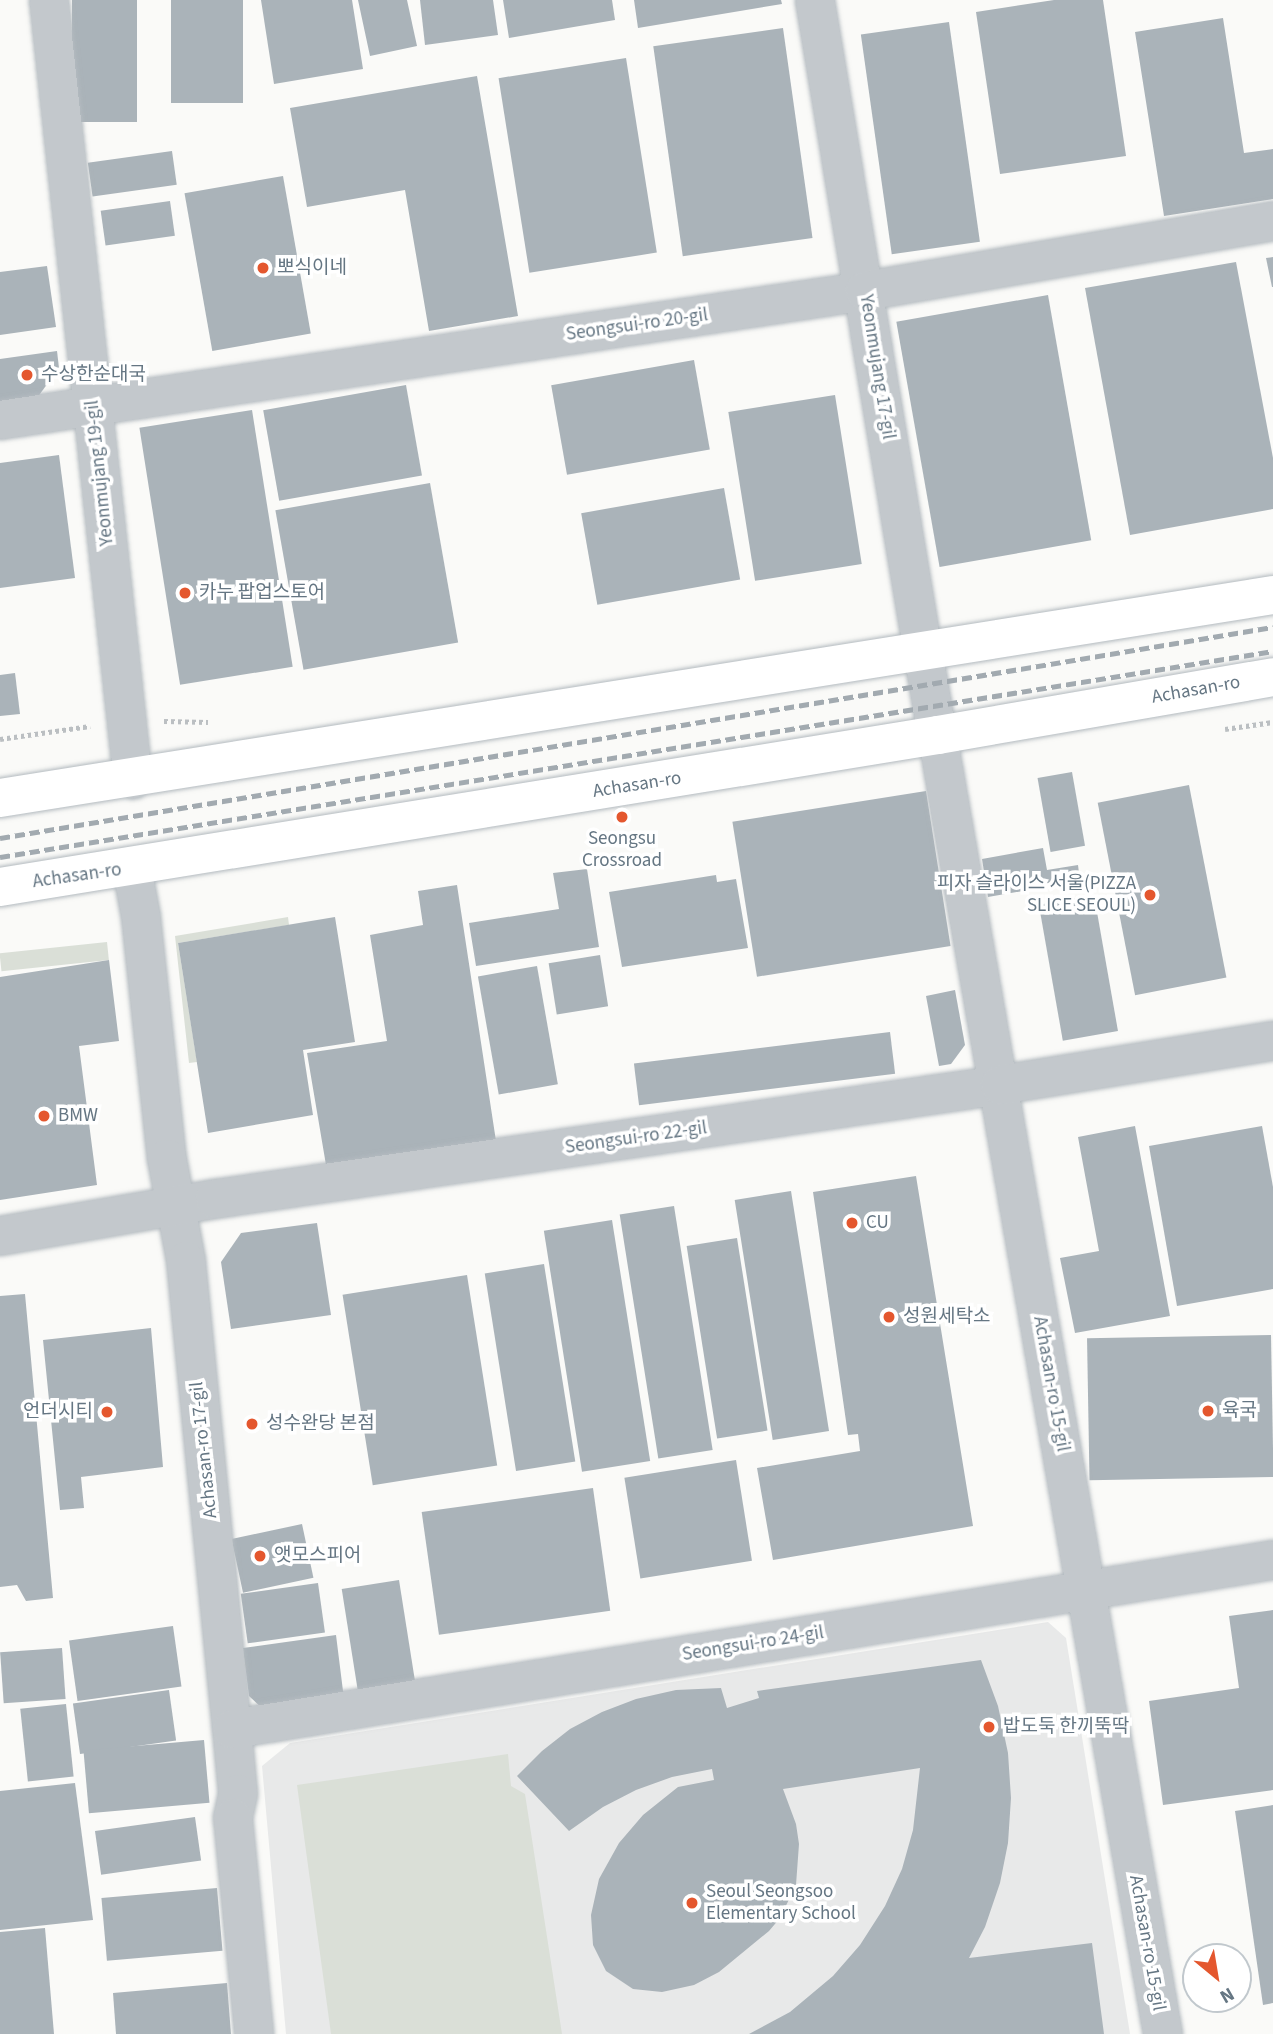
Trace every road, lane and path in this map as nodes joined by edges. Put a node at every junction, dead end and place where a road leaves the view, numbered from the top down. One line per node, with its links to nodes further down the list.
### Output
1 (49, 0): 5 (street, Yeonmujang 19-gil)
2 (816, 0): 4 (street, Yeonmujang 17-gil)
3 (1273, 221): 4 (street, Seongsui-ro 20-gil)
4 (865, 292): 5 (street, Seongsui-ro 20-gil); 8 (street, Yeonmujang 17-gil)
5 (93, 406): 6 (street, Seongsui-ro 20-gil); 10 (street, Yeonmujang 19-gil)
6 (0, 420)
7 (1273, 595): 8 (main road)
8 (923, 652): 11 (street, Yeonmujang 17-gil); 13 (main road)
9 (1273, 677): 11 (main road, Achasan-ro)
10 (127, 720): 12 (path); 13 (street, Yeonmujang 19-gil)
11 (938, 735): 15 (main road, Achasan-ro); 18 (street, Achasan-ro 15-gil)
12 (0, 739)
13 (133, 779): 14 (main road)
14 (0, 798)
15 (132, 868): 16 (main road, Achasan-ro); 19 (street, Achasan-ro 17-gil)
16 (0, 887)
17 (1273, 1041): 18 (street, Seongsui-ro 22-gil)
18 (1000, 1085): 19 (street, Seongsui-ro 22-gil); 22 (street, Achasan-ro 15-gil)
19 (176, 1205): 20 (street, Seongsui-ro 22-gil); 23 (street, Achasan-ro 17-gil)
20 (0, 1236)
21 (1273, 1560): 22 (street, Seongsui-ro 24-gil)
22 (1086, 1589): 23 (street, Seongsui-ro 24-gil); 25 (street, Achasan-ro 15-gil)
23 (232, 1729): 24 (street, Achasan-ro 17-gil)
24 (254, 2034)
25 (1163, 2034)

